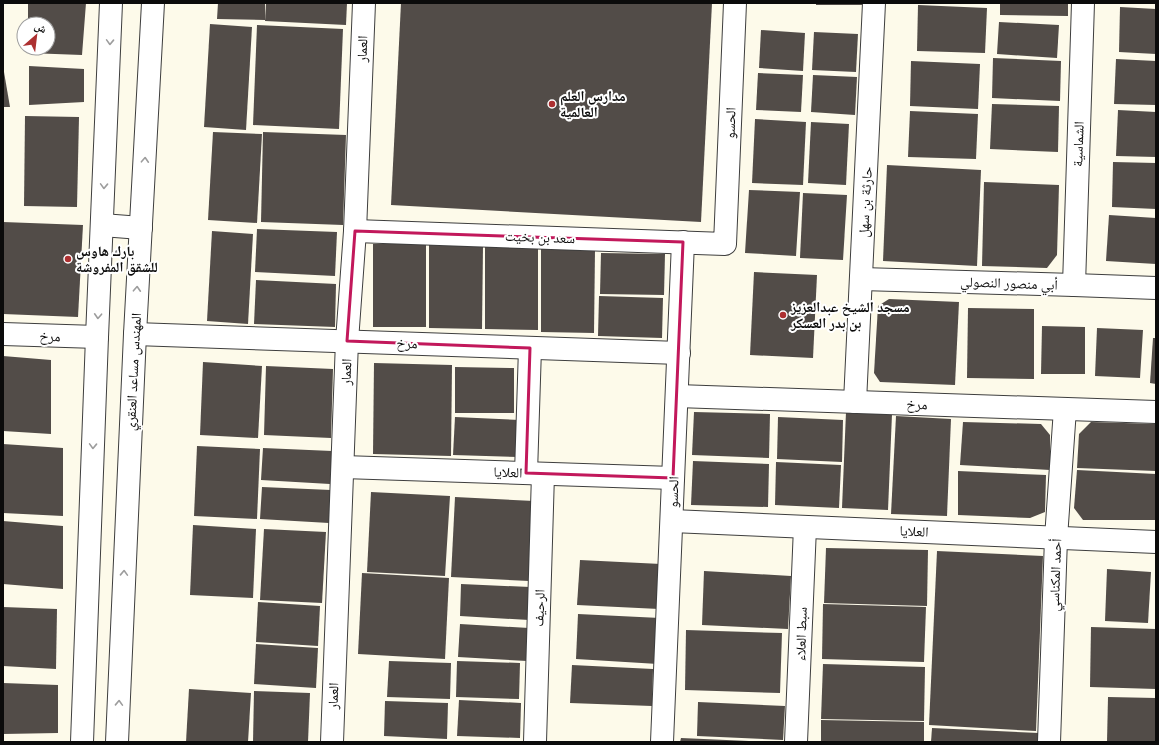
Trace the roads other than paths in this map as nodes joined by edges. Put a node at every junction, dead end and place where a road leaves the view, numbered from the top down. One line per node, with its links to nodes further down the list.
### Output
1 (111, 3): 7 (street, one-way to 7)
2 (153, 3): 8 (street, المهندس مساعد العنقري, one-way to 2)
3 (364, 3): 9 (street, العمار)
4 (735, 3): 11 (street, الحسو)
5 (874, 3): 12 (street, حارثة بن سهل)
6 (1083, 3): 13 (street, الشماسية)
7 (102, 225): 8 (street); 17 (street, one-way to 17)
8 (141, 228): 16 (street, المهندس مساعد العنقري, one-way to 8)
9 (355, 231): 10 (street, سعد بن بخيت); 18 (street, العمار)
10 (683, 242): 11 (street, سعد بن بخيت); 20 (street, الحسو)
11 (725, 244)
12 (861, 279): 13 (street, أبي منصور النصولي); 22 (street, حارثة بن سهل)
13 (1074, 285): 14 (street, أبي منصور النصولي)
14 (1156, 288)
15 (3, 334): 17 (street, مرخ)
16 (134, 334): 18 (street, مرخ); 33 (street, المهندس مساعد العنقري, one-way to 16)
17 (97, 337): 32 (street, one-way to 32)
18 (348, 341): 19 (street, مرخ); 25 (street, العمار)
19 (530, 348): 20 (street, مرخ); 26 (street, الرحيف)
20 (679, 353): 21 (street, الحسو)
21 (677, 396): 22 (street, مرخ); 27 (street, الحسو)
22 (855, 402): 23 (street, مرخ)
23 (1066, 409): 24 (street, مرخ); 30 (street, أحمد المكناسي)
24 (1156, 412)
25 (343, 467): 26 (street, العلايا); 34 (street, العمار)
26 (535, 473): 27 (street, العلايا); 35 (street, الرحيف)
27 (673, 478): 28 (street, الحسو)
28 (672, 521): 29 (street, العلايا); 36 (street, الحسو)
29 (805, 527): 30 (street, العلايا); 37 (street, سبط العلاء)
30 (1056, 538): 31 (street, العلايا); 38 (street, أحمد المكناسي)
31 (1156, 542)
32 (82, 742)
33 (117, 742)
34 (332, 742)
35 (535, 742)
36 (662, 742)
37 (796, 742)
38 (1049, 742)

